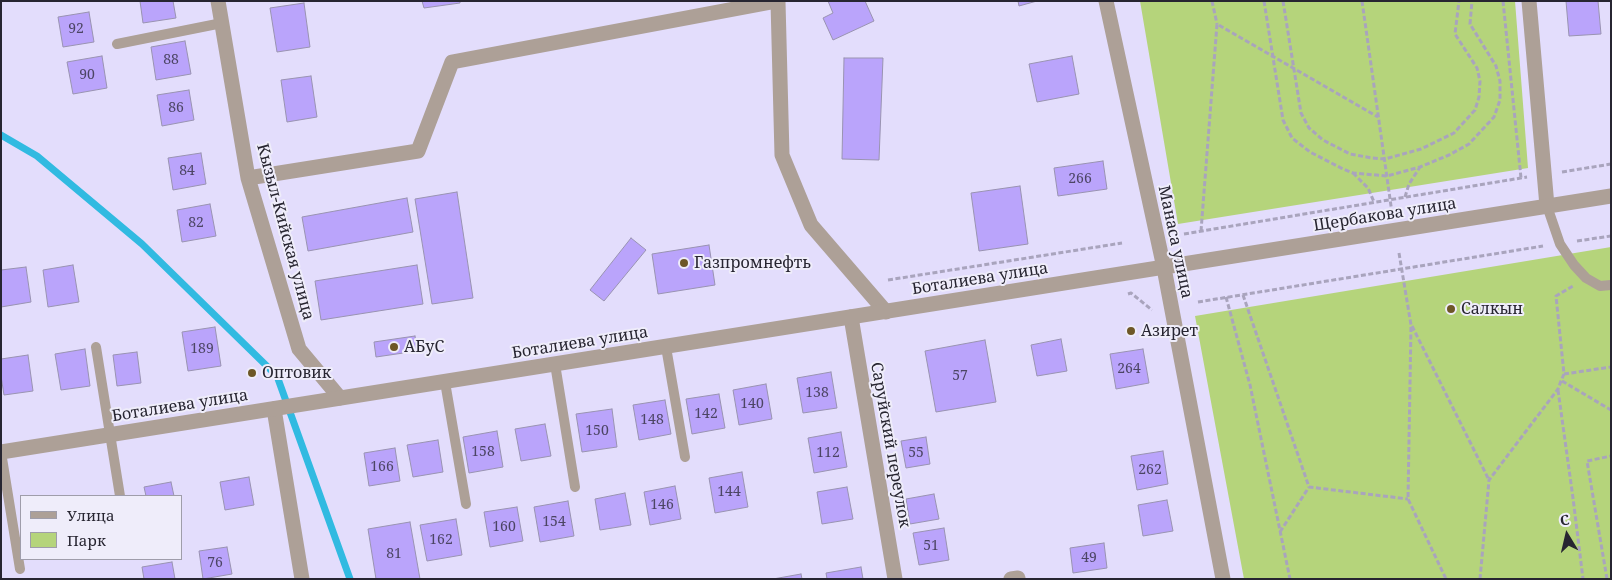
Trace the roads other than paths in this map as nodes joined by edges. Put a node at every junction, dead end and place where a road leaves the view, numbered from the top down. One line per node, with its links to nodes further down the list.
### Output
1 (218, 1): 5 (street, Кызыл-Кийская улица)
2 (1106, 1): 10 (street, Манаса улица)
3 (1529, 1): 9 (street)
4 (777, 2): 7 (street); 12 (street)
5 (222, 23): 6 (lane); 7 (street, Кызыл-Кийская улица)
6 (117, 44)
7 (248, 178): 18 (street, Кызыл-Кийская улица)
8 (1611, 196): 9 (street, Щербакова улица)
9 (1547, 206): 10 (street, Щербакова улица); 11 (lane)
10 (1164, 268): 12 (street, Боталиева улица); 29 (street, Манаса улица)
11 (1611, 286)
12 (886, 312): 13 (street, Боталиева улица)
13 (851, 317): 15 (street, Боталиева улица); 28 (street, Саруйский переулок)
14 (96, 347): 20 (lane)
15 (666, 347): 16 (street, Боталиева улица); 22 (lane)
16 (554, 364): 17 (street, Боталиева улица); 23 (lane)
17 (444, 382): 18 (street, Боталиева улица); 25 (lane)
18 (340, 398): 19 (street, Боталиева улица)
19 (274, 409): 20 (street, Боталиева улица); 27 (street)
20 (110, 435): 21 (street, Боталиева улица); 24 (lane)
21 (1, 452): 26 (lane)
22 (685, 457)
23 (575, 487)
24 (120, 495)
25 (466, 504)
26 (20, 569)
27 (302, 579)
28 (895, 579)
29 (1223, 579)

